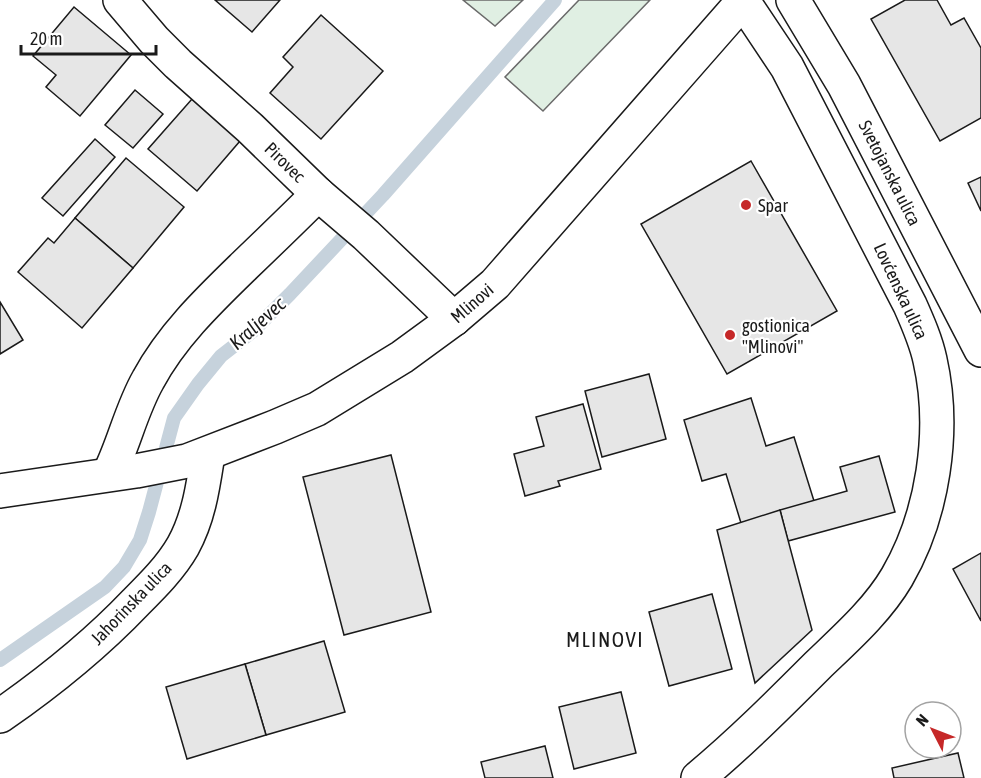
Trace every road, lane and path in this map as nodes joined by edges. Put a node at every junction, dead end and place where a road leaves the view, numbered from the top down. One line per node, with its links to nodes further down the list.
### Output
1 (120, 0): 4 (street, Pirovec)
2 (743, 0): 5 (street, Mlinovi); 11 (street, Lovćenska ulica)
3 (793, 0): 6 (street, Svetojanska ulica)
4 (326, 200): 5 (street, Pirovec); 8 (street)
5 (454, 319): 7 (street, Mlinovi)
6 (981, 350)
7 (198, 457): 8 (street, Mlinovi); 10 (street, Jahorinska ulica)
8 (122, 472): 9 (street, Mlinovi)
9 (0, 491)
10 (0, 716)
11 (698, 778)

